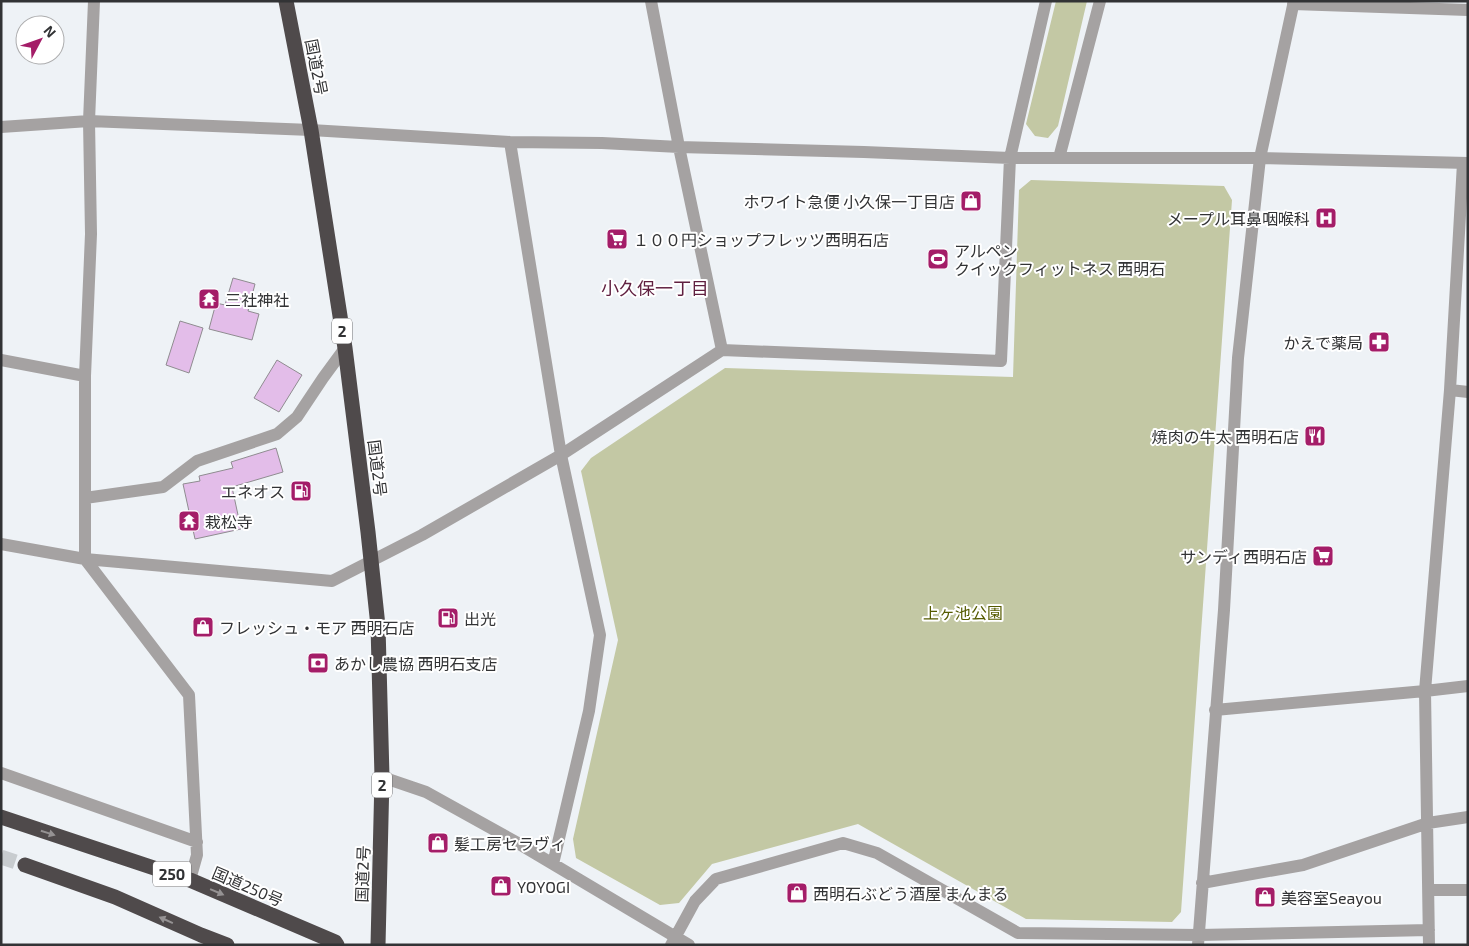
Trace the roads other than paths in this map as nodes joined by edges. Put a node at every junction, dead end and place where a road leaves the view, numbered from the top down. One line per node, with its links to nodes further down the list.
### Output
1 (94, 1): 8 (street)
2 (286, 1): 10 (highway, 国道2号 / 2)
3 (651, 1): 12 (street)
4 (1046, 1): 13 (street)
5 (1100, 1): 14 (street)
6 (1293, 3): 7 (street); 15 (street)
7 (1468, 10)
8 (89, 121): 9 (street); 10 (street); 20 (street)
9 (1, 127)
10 (311, 130): 11 (street); 17 (highway, 国道2号 / 2)
11 (510, 142): 12 (street); 23 (street)
12 (679, 147): 13 (street); 18 (street)
13 (1010, 158): 14 (street); 18 (street)
14 (1059, 158): 15 (street)
15 (1260, 158): 16 (street); 29 (street)
16 (1465, 163): 21 (street)
17 (345, 348): 24 (street); 31 (highway, 国道2号 / 2)
18 (722, 350): 23 (street)
19 (1, 360): 20 (street)
20 (85, 376): 24 (street)
21 (1450, 390): 22 (street); 28 (street)
22 (1468, 392)
23 (561, 455): 26 (street); 37 (street)
24 (85, 498): 26 (street)
25 (1, 544): 26 (street)
26 (85, 559): 35 (street)
27 (1468, 686): 28 (street)
28 (1425, 691): 29 (street); 34 (street)
29 (1216, 710): 39 (street)
30 (1, 774): 35 (street)
31 (382, 777): 37 (street); 48 (highway, 国道2号 / 2)
32 (1, 817): 38 (highway, 国道250号 / 250, one-way to 38)
33 (1468, 817): 34 (street)
34 (1428, 823): 39 (street); 40 (street)
35 (197, 842): 38 (street)
36 (25, 864): 43 (highway, one-way to 36)
37 (553, 864): 45 (street)
38 (190, 880): 47 (highway, 国道250号 / 250, one-way to 47)
39 (1202, 883): 44 (street)
40 (1429, 890): 41 (street); 42 (street)
41 (1468, 890)
42 (1430, 930): 44 (street); 50 (street)
43 (200, 940): 46 (highway)
44 (1198, 940): 45 (street)
45 (673, 941): 49 (street)
46 (227, 945)
47 (337, 945)
48 (378, 945)
49 (689, 945)
50 (1429, 945)

